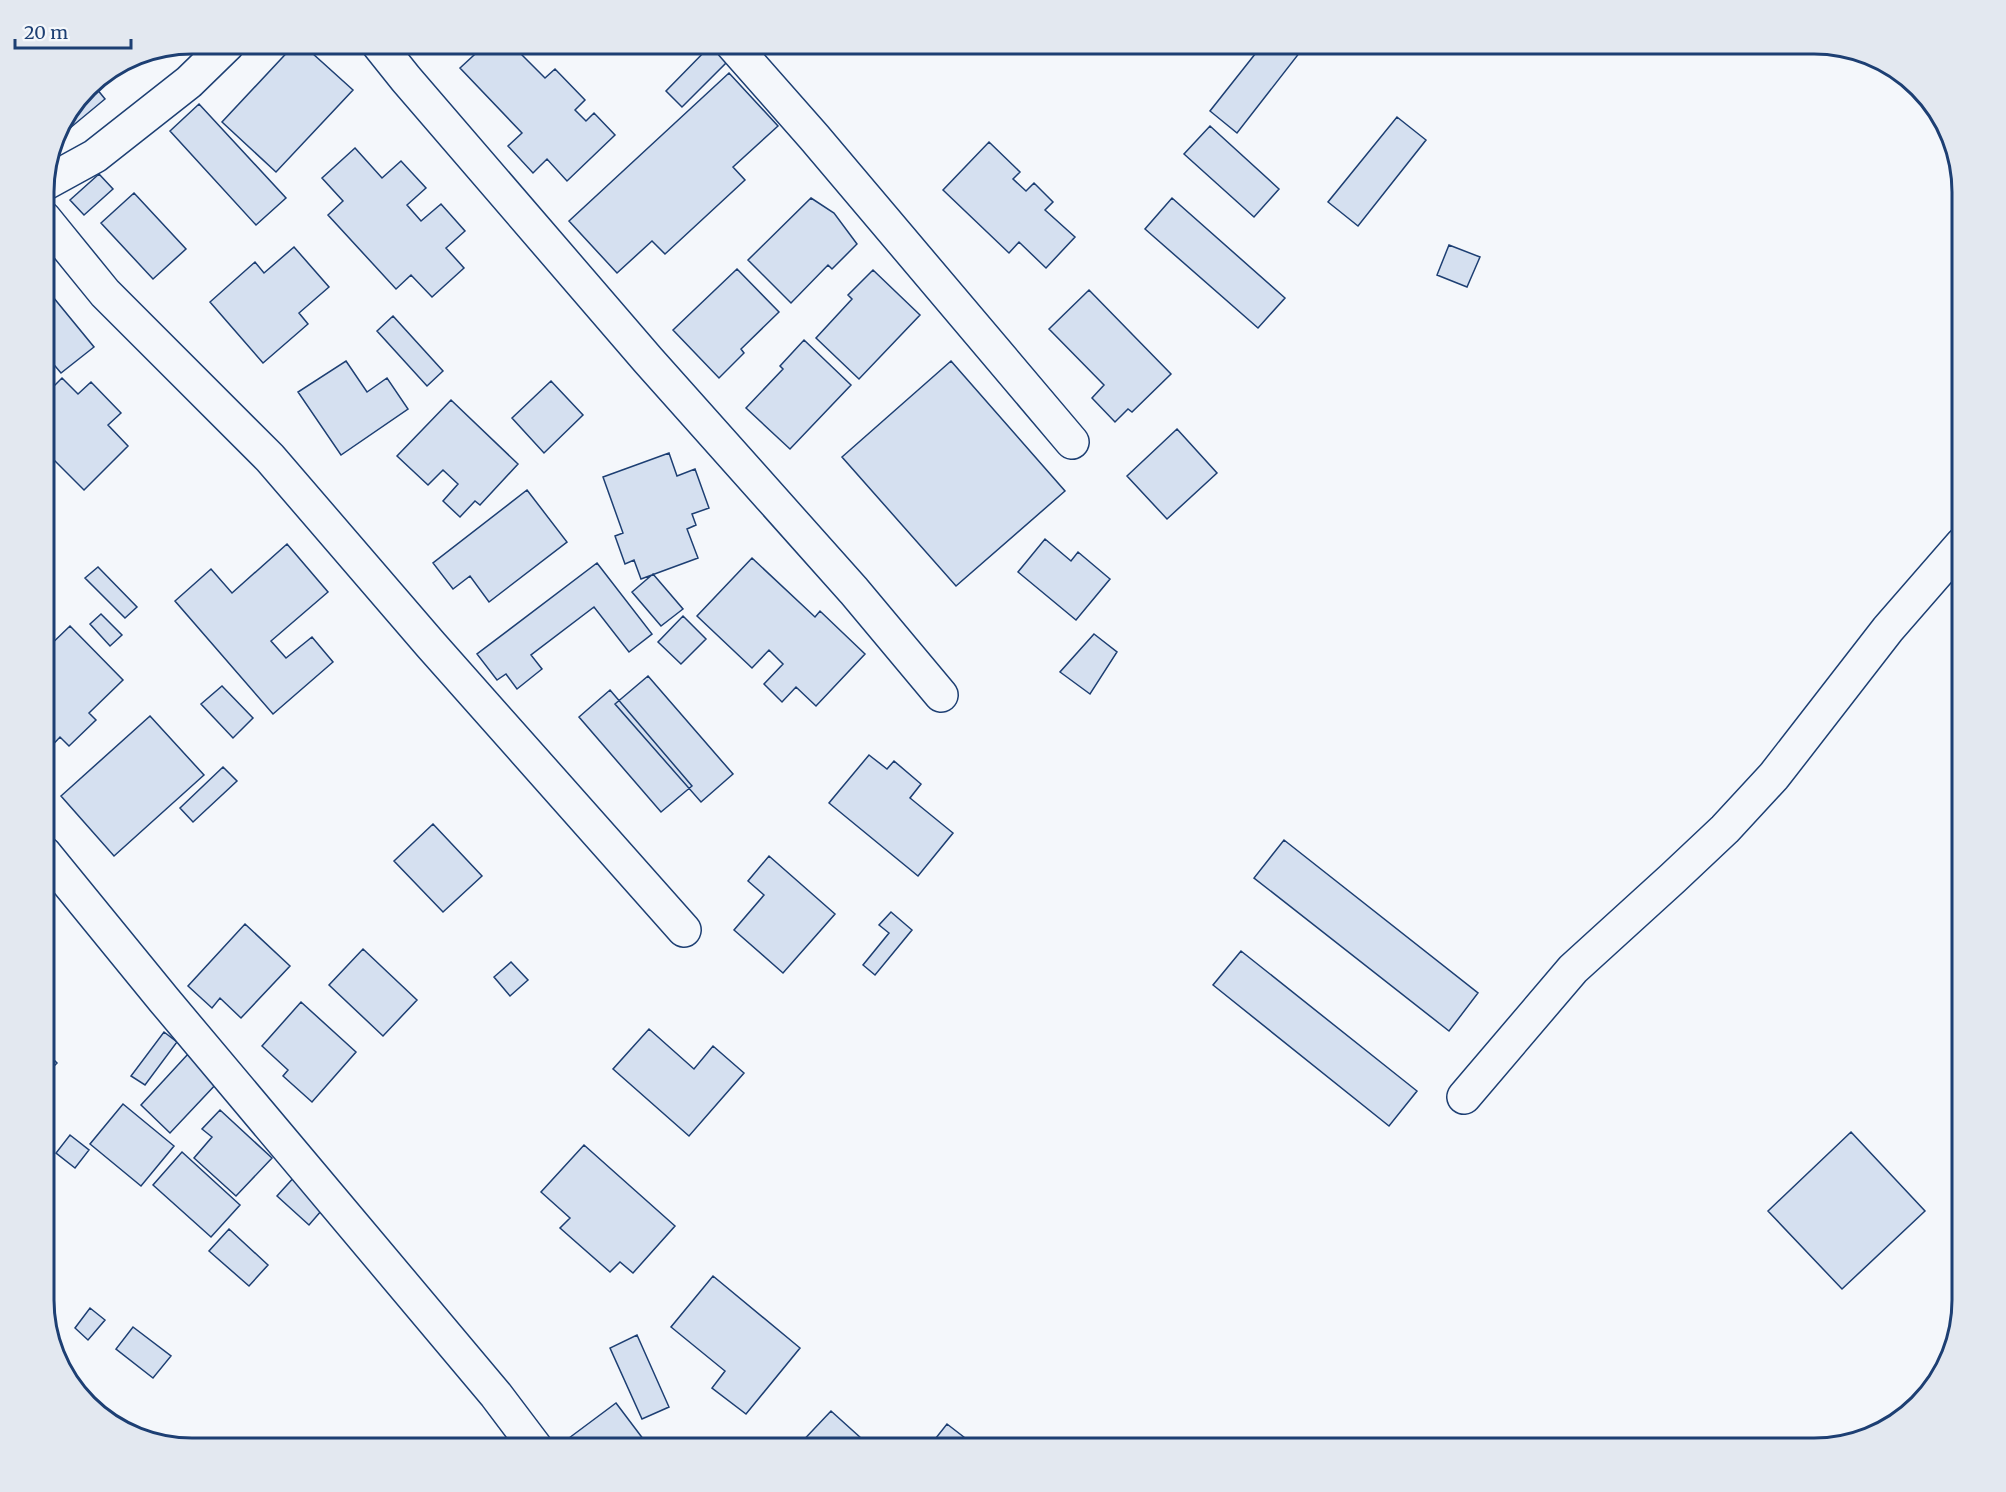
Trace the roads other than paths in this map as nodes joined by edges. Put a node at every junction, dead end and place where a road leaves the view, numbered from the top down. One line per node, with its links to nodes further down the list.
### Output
1 (218, 54): 4 (street)
2 (386, 54): 8 (street)
3 (741, 54): 6 (street)
4 (55, 178)
5 (54, 230): 10 (street)
6 (1072, 442)
7 (1952, 555): 11 (street)
8 (941, 695)
9 (54, 865): 12 (street)
10 (684, 930)
11 (1464, 1097)
12 (528, 1438)

